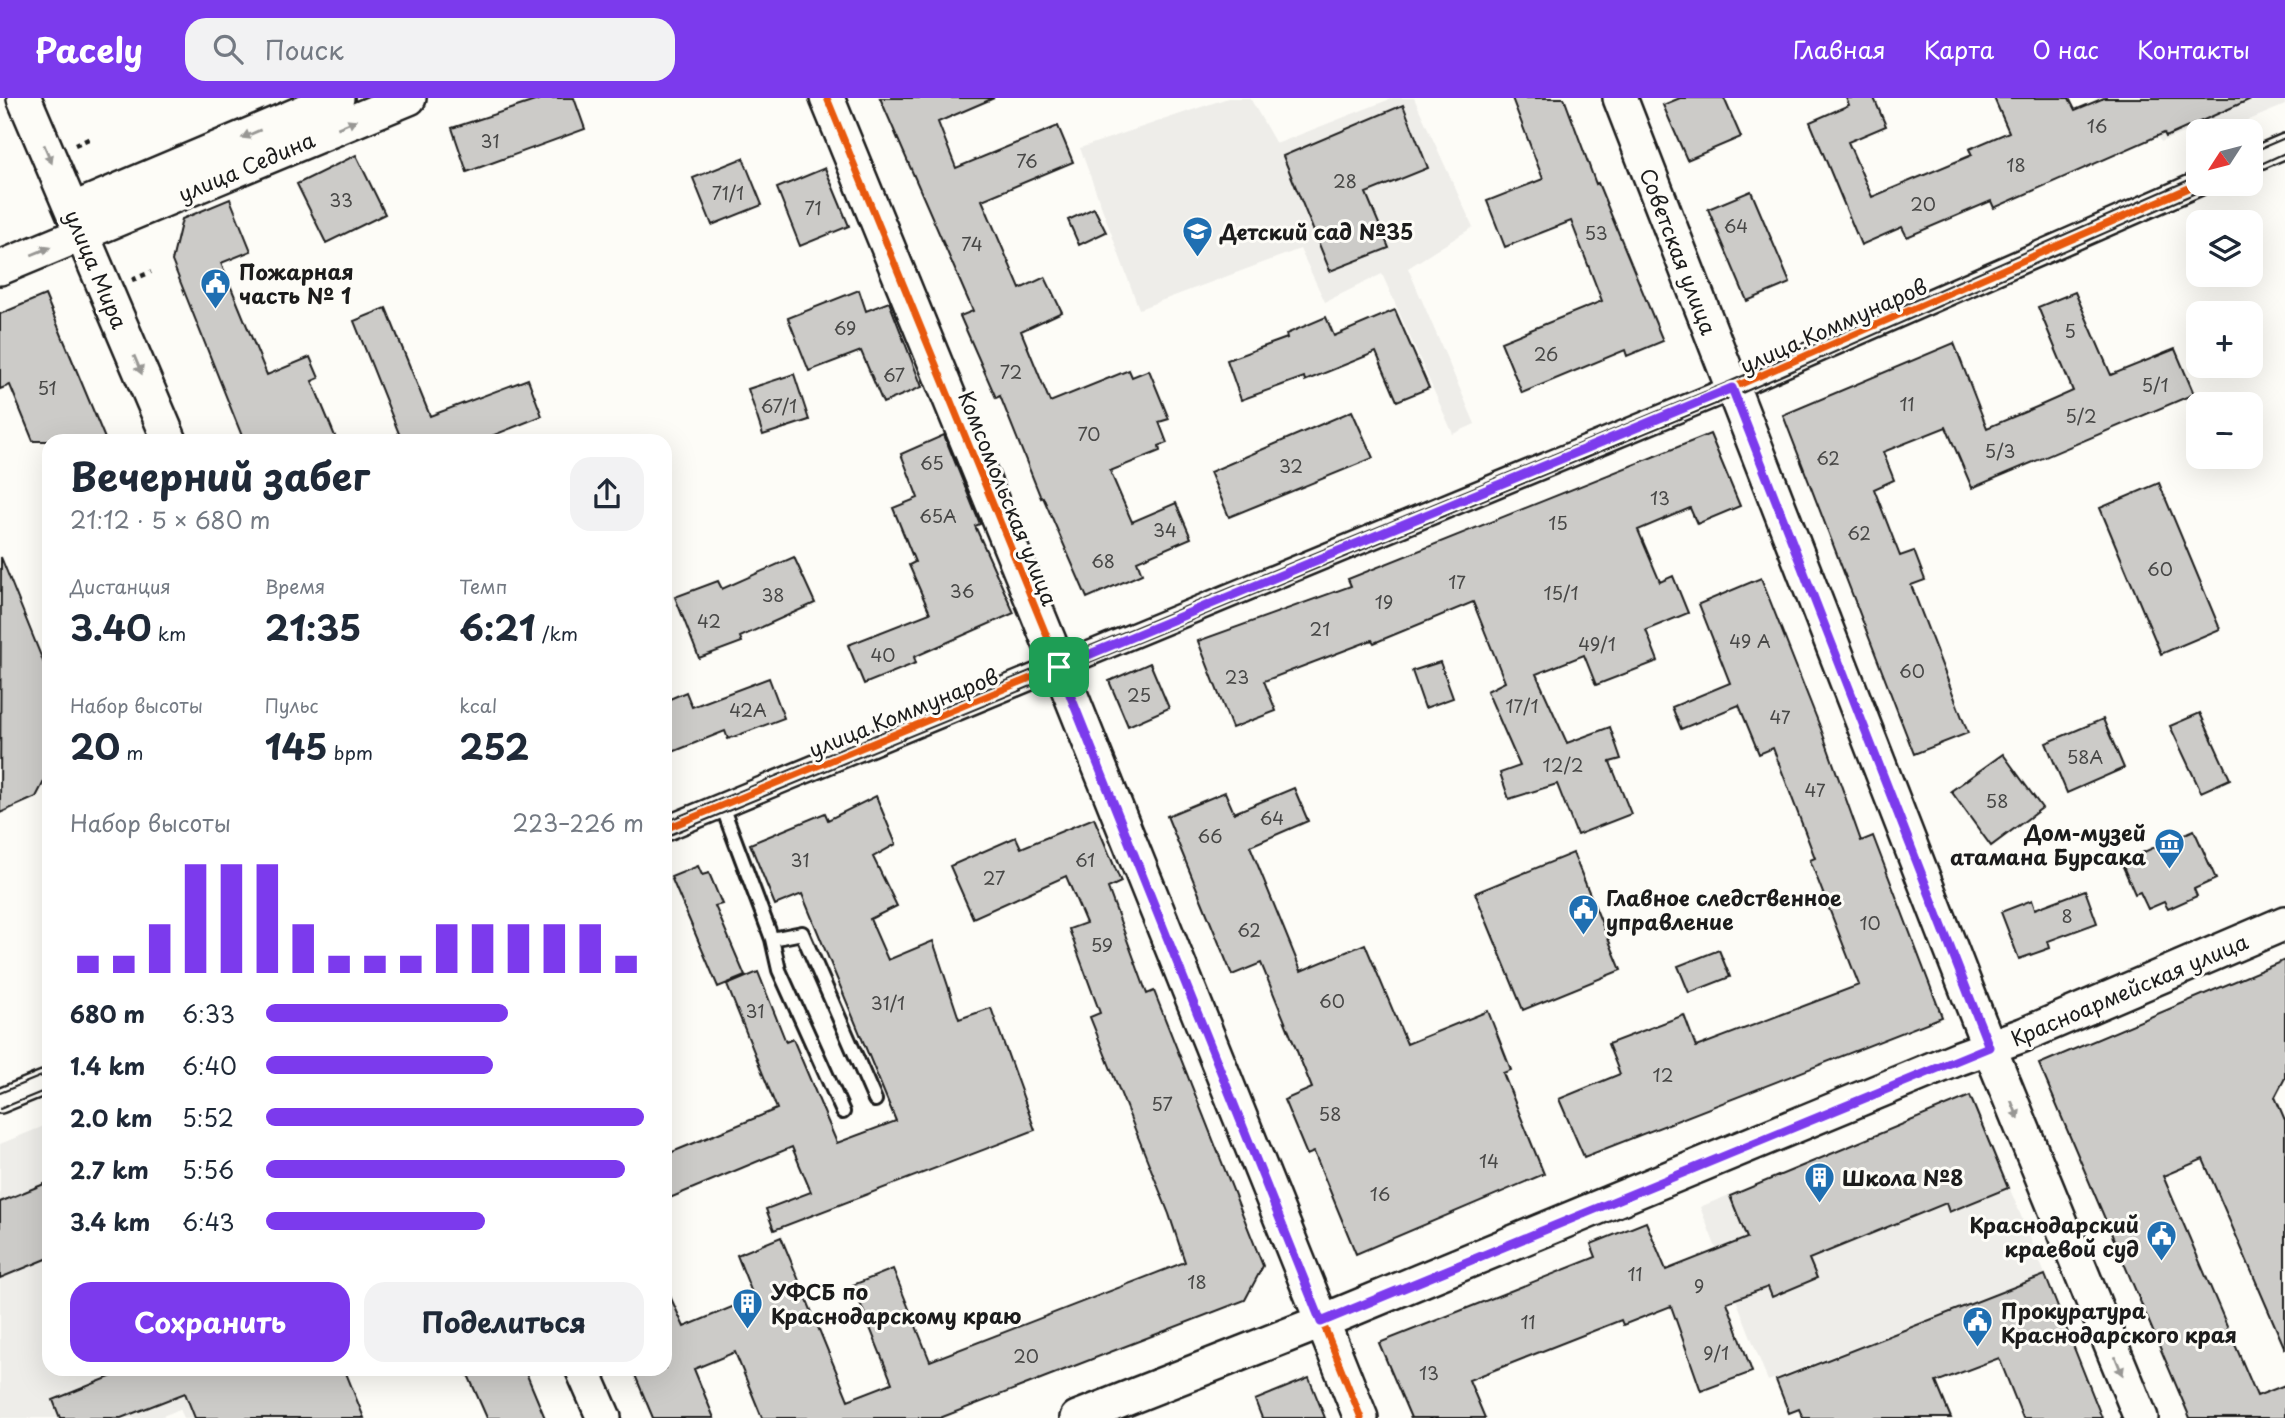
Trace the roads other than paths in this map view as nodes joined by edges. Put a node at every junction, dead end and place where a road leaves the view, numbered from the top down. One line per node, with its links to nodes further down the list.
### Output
1 (24, 98): 10 (street, улица Мира, one-way to 10)
2 (48, 98): 10 (street, улица Мира)
3 (337, 98): 10 (street, улица Седина, one-way to 10)
4 (409, 98): 10 (street, улица Седина, one-way to 4)
5 (827, 98): 15 (street, Комсомольская улица)
6 (1620, 98): 12 (street, Советская улица)
7 (2285, 146): 8 (street)
8 (2263, 155)
9 (2186, 189): 12 (street, улица Коммунаров)
10 (88, 218): 11 (street, one-way to 10); 13 (street, улица Мира, one-way to 13); 14 (street, улица Мира)
11 (0, 268)
12 (1732, 388): 15 (street, улица Коммунаров); 20 (street, Советская улица)
13 (167, 434)
14 (191, 434)
15 (1059, 667): 16 (street, улица Коммунаров); 25 (street, Комсомольская улица)
16 (722, 806): 17 (street, улица Коммунаров); 19 (lane)
17 (672, 826)
18 (2285, 923): 20 (street, Красноармейская улица)
19 (772, 939): 22 (lane); 24 (lane)
20 (1989, 1047): 25 (street, Красноармейская улица); 32 (street, Советская улица, one-way to 32)
21 (42, 1084): 23 (street)
22 (875, 1100)
23 (0, 1101)
24 (843, 1112)
25 (1321, 1322): 30 (street, Красноармейская улица); 31 (street, Комсомольская улица)
26 (565, 1376): 28 (street)
27 (586, 1376): 29 (street)
28 (583, 1418)
29 (604, 1418)
30 (1077, 1418)
31 (1361, 1418)
32 (2141, 1418)

